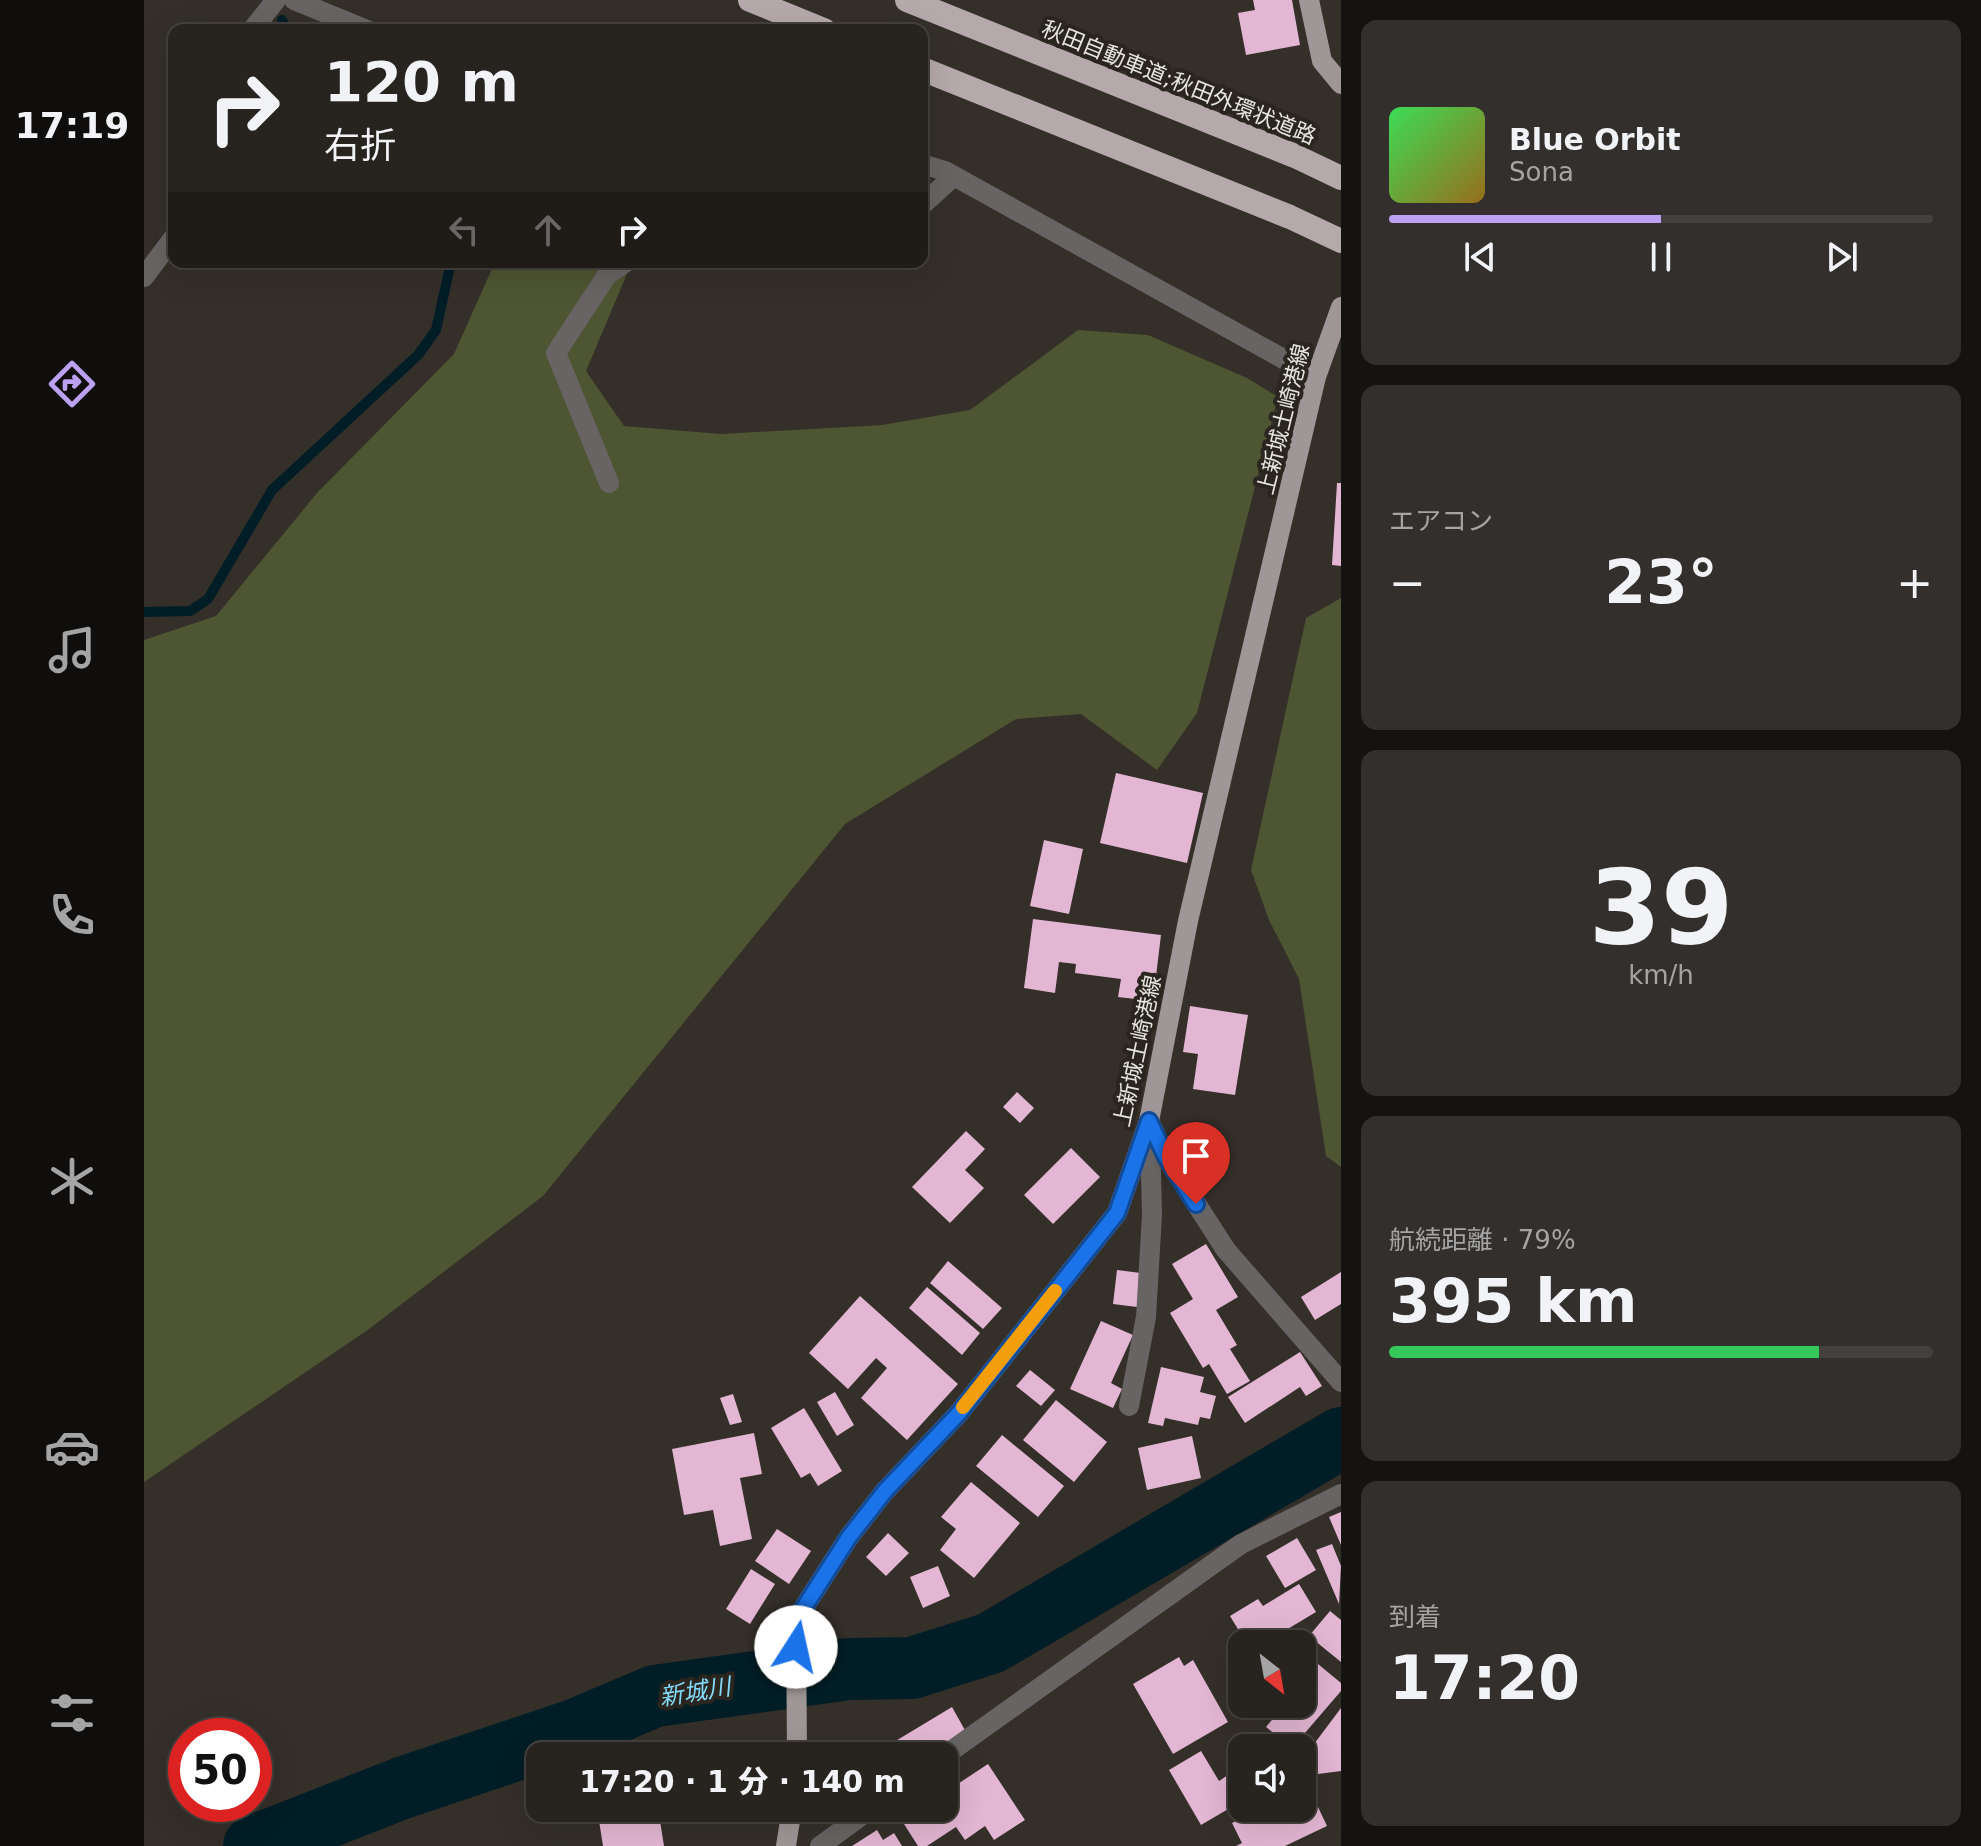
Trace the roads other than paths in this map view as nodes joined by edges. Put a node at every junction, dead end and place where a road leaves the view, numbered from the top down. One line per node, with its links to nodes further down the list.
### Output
1 (276, 0): 6 (street)
2 (294, 0): 7 (street)
3 (750, 0): 8 (highway)
4 (907, 0): 15 (highway, 秋田自動車道;秋田外環状道路)
5 (1309, 0): 9 (main road)
6 (257, 24)
7 (352, 24)
8 (809, 24)
9 (1322, 61): 11 (street); 12 (main road)
10 (928, 71): 17 (highway)
11 (1341, 72)
12 (1341, 84)
13 (928, 166): 14 (street)
14 (954, 176): 16 (street); 22 (street)
15 (1341, 178)
16 (928, 200)
17 (1341, 241)
18 (168, 245): 20 (street)
19 (617, 268): 23 (street)
20 (144, 277)
21 (1341, 307): 22 (main road, 上新城土崎港線)
22 (1316, 377): 24 (main road, 上新城土崎港線)
23 (609, 483)
24 (1149, 1121): 25 (street); 26 (street); 28 (main road, 上新城土崎港線)
25 (1341, 1382)
26 (1129, 1406)
27 (1341, 1494): 29 (street)
28 (797, 1742)
29 (958, 1746)
30 (790, 1822): 32 (main road)
31 (853, 1822): 33 (street)
32 (786, 1846)
33 (820, 1846)

